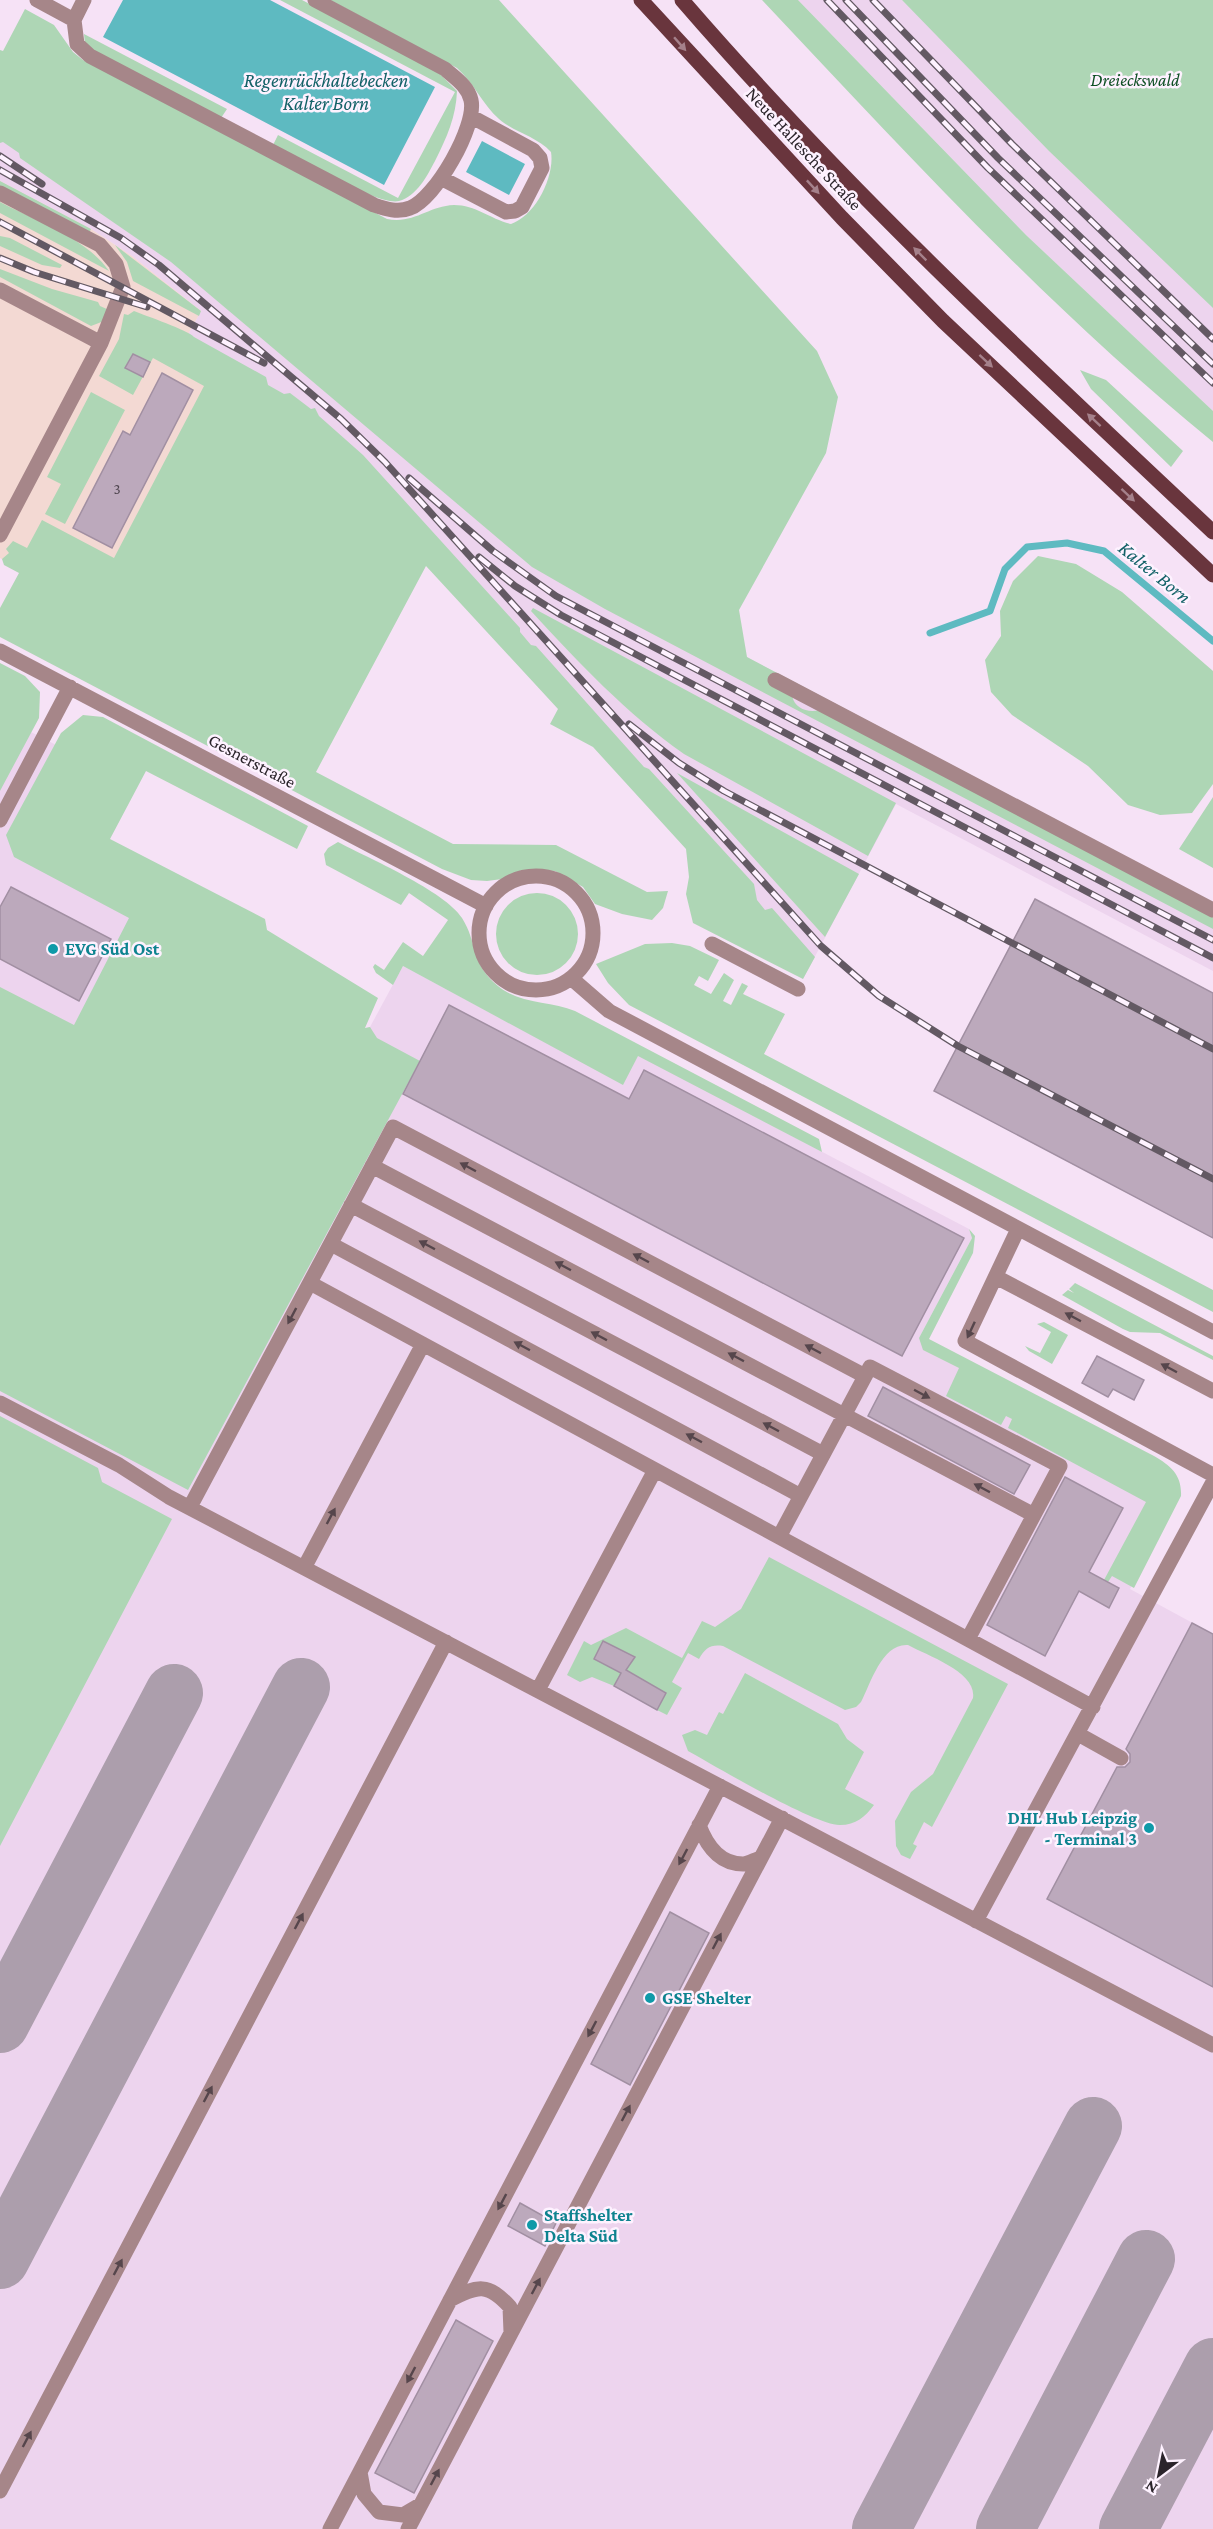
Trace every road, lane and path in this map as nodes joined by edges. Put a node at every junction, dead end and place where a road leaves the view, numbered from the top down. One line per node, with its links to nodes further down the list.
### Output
1 (37, 0): 6 (lane)
2 (84, 0): 6 (lane)
3 (315, 0): 7 (lane)
4 (641, 0): 15 (main road, Neue Hallesche Straße, one-way to 15)
5 (682, 0): 13 (main road, Neue Hallesche Straße, one-way to 5)
6 (74, 20): 8 (lane)
7 (472, 117): 8 (lane); 8 (lane)
8 (441, 178)
9 (0, 193): 11 (lane)
10 (0, 290): 11 (lane)
11 (100, 343): 12 (lane)
12 (4, 516): 14 (lane)
13 (1213, 532)
14 (0, 535)
15 (1213, 575)
16 (0, 651): 18 (lane, Gesnerstraße)
17 (775, 680): 21 (lane)
18 (70, 687): 19 (lane); 20 (lane, Gesnerstraße)
19 (0, 820)
20 (486, 906): 23 (lane); 23 (lane)
21 (1213, 910)
22 (712, 944): 24 (lane)
23 (571, 978): 27 (lane)
24 (798, 989)
25 (372, 1166): 26 (lane); 33 (lane, one-way to 25); 36 (lane, one-way to 25)
26 (351, 1205): 28 (lane); 37 (lane, one-way to 26)
27 (1018, 1229): 29 (lane); 31 (lane)
28 (331, 1244): 30 (lane); 41 (lane, one-way to 28)
29 (996, 1277): 34 (lane, one-way to 29); 39 (lane, one-way to 39)
30 (310, 1283): 32 (lane); 42 (lane, one-way to 42)
31 (1213, 1332)
32 (423, 1344): 38 (lane); 45 (lane, one-way to 32)
33 (868, 1372): 36 (lane); 43 (lane, one-way to 43)
34 (1213, 1391)
35 (0, 1403): 42 (lane)
36 (845, 1414): 37 (lane); 43 (lane, one-way to 36)
37 (823, 1454): 41 (lane)
38 (655, 1470): 44 (lane); 48 (lane)
39 (1213, 1475)
40 (1213, 1482): 49 (lane)
41 (801, 1496): 44 (lane)
42 (190, 1508): 45 (lane)
43 (1034, 1515): 46 (lane)
44 (779, 1537): 46 (lane)
45 (304, 1568): 47 (lane)
46 (968, 1639): 49 (lane)
47 (446, 1642): 48 (lane); 61 (lane, one-way to 47)
48 (538, 1690): 52 (lane)
49 (1093, 1707): 50 (lane)
50 (1078, 1734): 51 (lane); 56 (lane)
51 (1121, 1758)
52 (720, 1786): 53 (lane); 54 (lane)
53 (782, 1818): 55 (lane); 56 (lane)
54 (699, 1825): 55 (lane); 58 (lane, one-way to 58)
55 (761, 1857): 59 (lane, one-way to 55)
56 (976, 1921): 57 (lane)
57 (1213, 2045)
58 (450, 2300): 59 (lane); 60 (lane, one-way to 60)
59 (512, 2332): 62 (lane, one-way to 59)
60 (360, 2472): 62 (lane); 63 (lane)
61 (0, 2491)
62 (421, 2504): 64 (lane)
63 (330, 2529)
64 (408, 2529)

